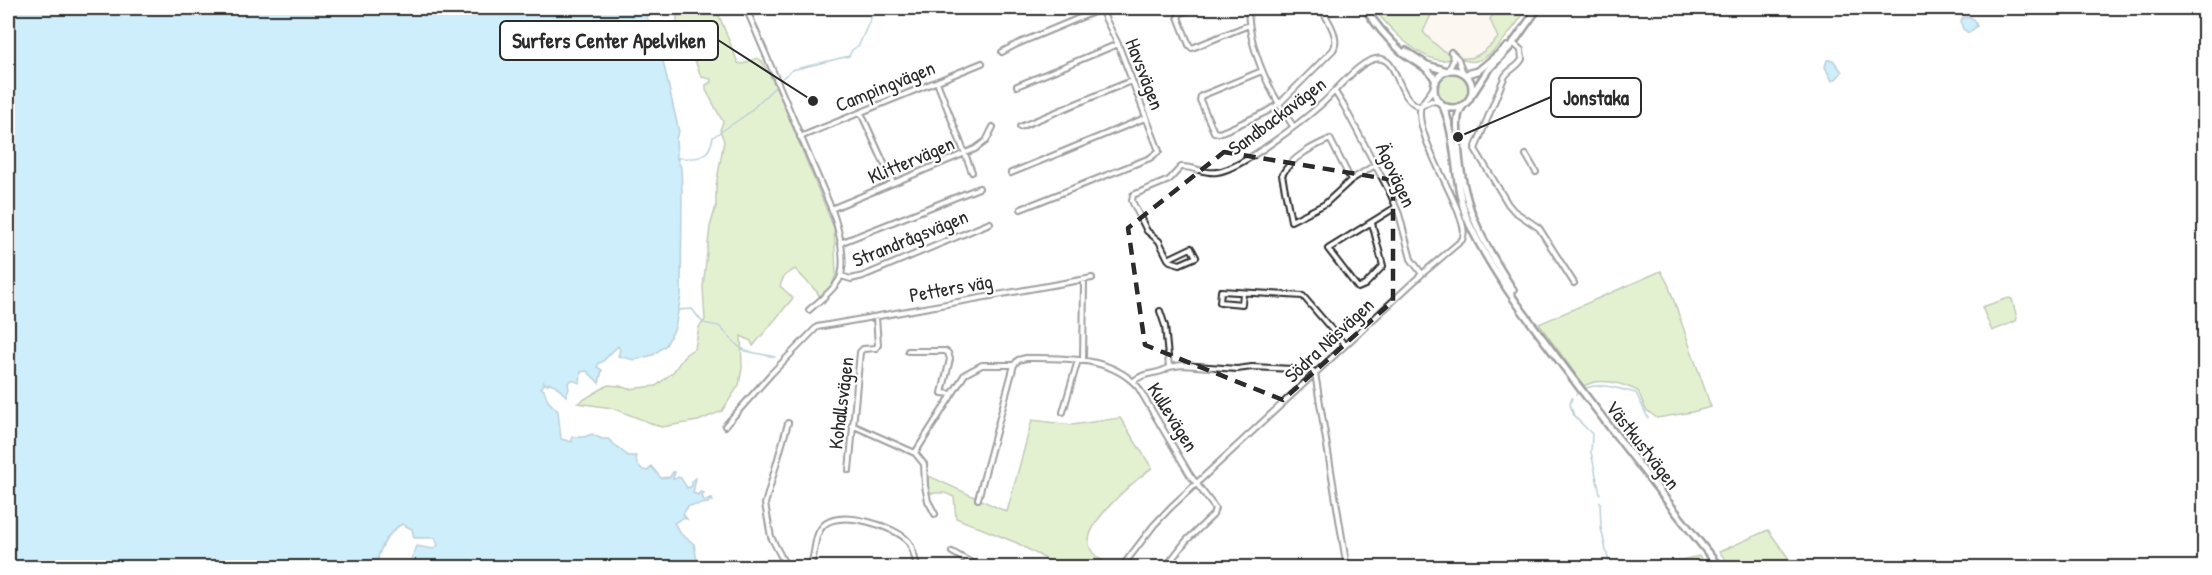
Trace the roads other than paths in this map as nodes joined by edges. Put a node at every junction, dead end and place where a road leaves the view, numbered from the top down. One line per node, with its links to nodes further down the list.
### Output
1 (746, 8): 34 (street)
2 (1101, 8): 13 (street, Havsvägen); 14 (street)
3 (1193, 8): 10 (street)
4 (1248, 8): 10 (street)
5 (1268, 8): 6 (street)
6 (1291, 8)
7 (1321, 8): 26 (street)
8 (1365, 8): 11 (main road)
9 (1538, 8): 12 (main road)
10 (1249, 25): 16 (street)
11 (1390, 39): 17 (main road); 21 (main road)
12 (1513, 43): 18 (main road); 24 (main road); 55 (street)
13 (1118, 45): 19 (street, Havsvägen); 22 (street)
14 (1002, 52)
15 (982, 63): 20 (street, Campingvägen)
16 (1262, 70): 26 (street); 26 (street)
17 (1448, 71): 18 (main road); 18 (street); 21 (main road)
18 (1464, 73): 24 (main road)
19 (1131, 81): 30 (street, Havsvägen); 33 (street)
20 (937, 82): 29 (street, Campingvägen); 35 (street)
21 (1435, 84): 25 (main road); 28 (street)
22 (1017, 86)
23 (1335, 92): 28 (street, Sandbackavägen); 31 (street, Sandbackavägen); 37 (street, Ägovägen)
24 (1471, 97): 27 (main road)
25 (1441, 103): 27 (main road); 28 (street); 60 (main road, Västkustvägen)
26 (1279, 104): 31 (street)
27 (1463, 106): 60 (main road, Västkustvägen)
28 (1421, 107): 51 (street, Södra Näsvägen)
29 (861, 113): 34 (street, Campingvägen); 42 (street)
30 (1145, 118): 40 (street); 46 (street, Havsvägen)
31 (1293, 126): 50 (street, Sandbackavägen)
32 (993, 127): 35 (street, Klittervägen)
33 (1020, 127)
34 (800, 137): 45 (street)
35 (964, 154): 38 (street); 42 (street, Klittervägen)
36 (1526, 155): 39 (street)
37 (1375, 165): 41 (street); 44 (street, Ägovägen)
38 (972, 172)
39 (1536, 172)
40 (1011, 173)
41 (1351, 180): 41 (street)
42 (893, 183): 45 (street, Klittervägen)
43 (979, 188): 49 (street)
44 (1396, 207): 48 (street); 51 (street, Ägovägen)
45 (831, 209): 49 (street)
46 (1021, 210)
47 (990, 223): 52 (street, Strandrågsvägen)
48 (1372, 223): 48 (street)
49 (840, 243): 52 (street)
50 (1168, 259): 50 (street)
51 (1422, 273): 61 (street, Södra Näsvägen)
52 (841, 276): 57 (street)
53 (1092, 278): 54 (street, Petters väg)
54 (1084, 280): 59 (street, Petters väg); 63 (street)
55 (1574, 283)
56 (1243, 293): 56 (street); 61 (street)
57 (809, 310)
58 (1160, 311): 65 (street)
59 (876, 317): 71 (street, Kohallsvägen); 72 (street, Petters väg)
60 (1544, 340): 88 (main road, Västkustvägen)
61 (1345, 345): 66 (street, Södra Näsvägen)
62 (908, 351): 68 (street)
63 (1081, 360): 64 (street, Kullevägen); 67 (street, Kullevägen); 69 (street)
64 (1014, 365): 68 (street, Kullevägen); 76 (street)
65 (1169, 367): 66 (street); 67 (street)
66 (1315, 373): 75 (street, Södra Näsvägen); 87 (street)
67 (1133, 382): 75 (street, Kullevägen)
68 (952, 394): 73 (street, Kullevägen)
69 (1063, 412)
70 (788, 423): 80 (street)
71 (852, 425): 73 (street); 74 (street, Kohallsvägen)
72 (725, 426)
73 (915, 453): 77 (street)
74 (849, 470)
75 (1197, 484): 85 (street, Södra Näsvägen); 86 (street, Kullevägen)
76 (978, 499)
77 (935, 514)
78 (952, 552): 79 (street)
79 (968, 561): 83 (street); 84 (street)
80 (787, 567)
81 (809, 567): 82 (street)
82 (918, 567)
83 (961, 567)
84 (982, 567)
85 (1121, 567)
86 (1165, 567)
87 (1347, 567)
88 (1720, 567)

